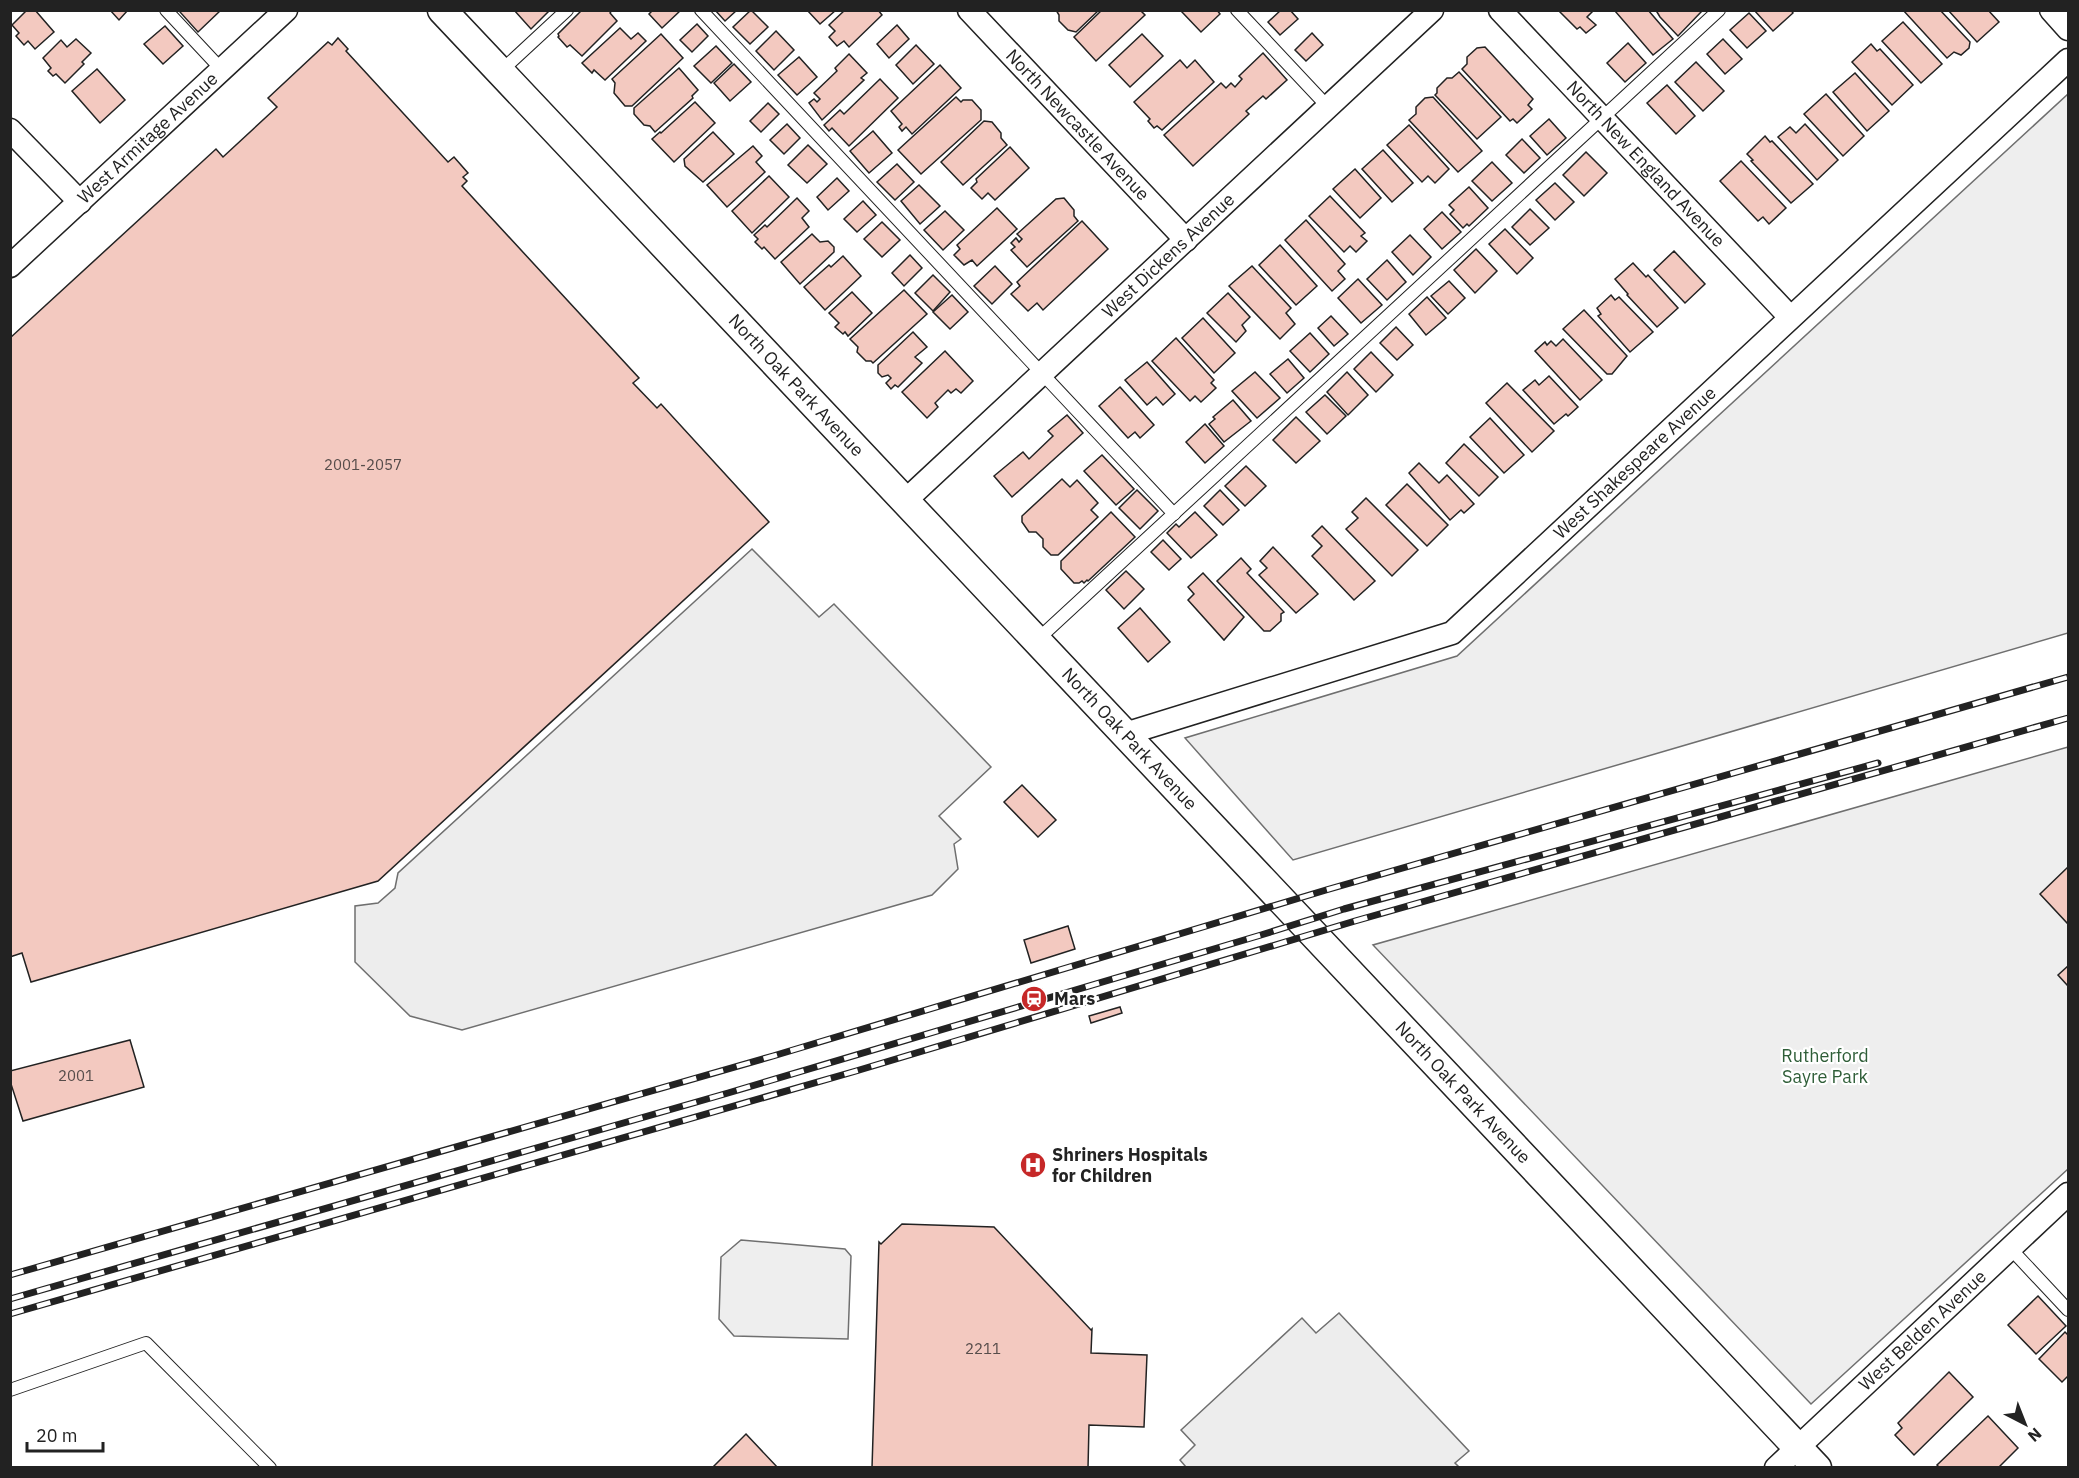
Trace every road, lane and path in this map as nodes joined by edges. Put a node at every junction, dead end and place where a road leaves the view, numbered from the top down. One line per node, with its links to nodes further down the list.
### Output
1 (166, 10): 14 (lane)
2 (286, 10): 14 (street, West Armitage Avenue)
3 (442, 10): 15 (street, North Oak Park Avenue)
4 (567, 10): 15 (lane)
5 (701, 10): 23 (lane)
6 (969, 10): 20 (street, North Newcastle Avenue)
7 (1237, 10): 16 (lane)
8 (1432, 10): 16 (street, West Dickens Avenue)
9 (1500, 10): 17 (street, North New England Avenue)
10 (1719, 10): 17 (lane)
11 (2051, 10): 12 (street)
12 (2068, 29)
13 (2068, 60): 22 (street, West Shakespeare Avenue)
14 (222, 70): 19 (street, West Armitage Avenue)
15 (500, 72): 24 (street, North Oak Park Avenue)
16 (1328, 107): 20 (street, West Dickens Avenue)
17 (1602, 118): 22 (street, North New England Avenue); 25 (lane)
18 (10, 130): 19 (street)
19 (80, 202): 21 (street, West Armitage Avenue)
20 (1186, 240): 23 (street, West Dickens Avenue)
21 (10, 266)
22 (1790, 317): 27 (street, West Shakespeare Avenue)
23 (1042, 373): 24 (street, West Dickens Avenue); 25 (lane)
24 (905, 501): 26 (street, North Oak Park Avenue)
25 (1174, 514): 26 (lane)
26 (1036, 641): 27 (street, North Oak Park Avenue)
27 (1125, 734): 32 (street, North Oak Park Avenue)
28 (2068, 1194): 29 (street, West Belden Avenue)
29 (2010, 1248): 30 (lane); 32 (street, West Belden Avenue)
30 (2068, 1310)
31 (10, 1390): 33 (lane)
32 (1807, 1458): 34 (street, West Belden Avenue)
33 (270, 1467)
34 (1776, 1467)

